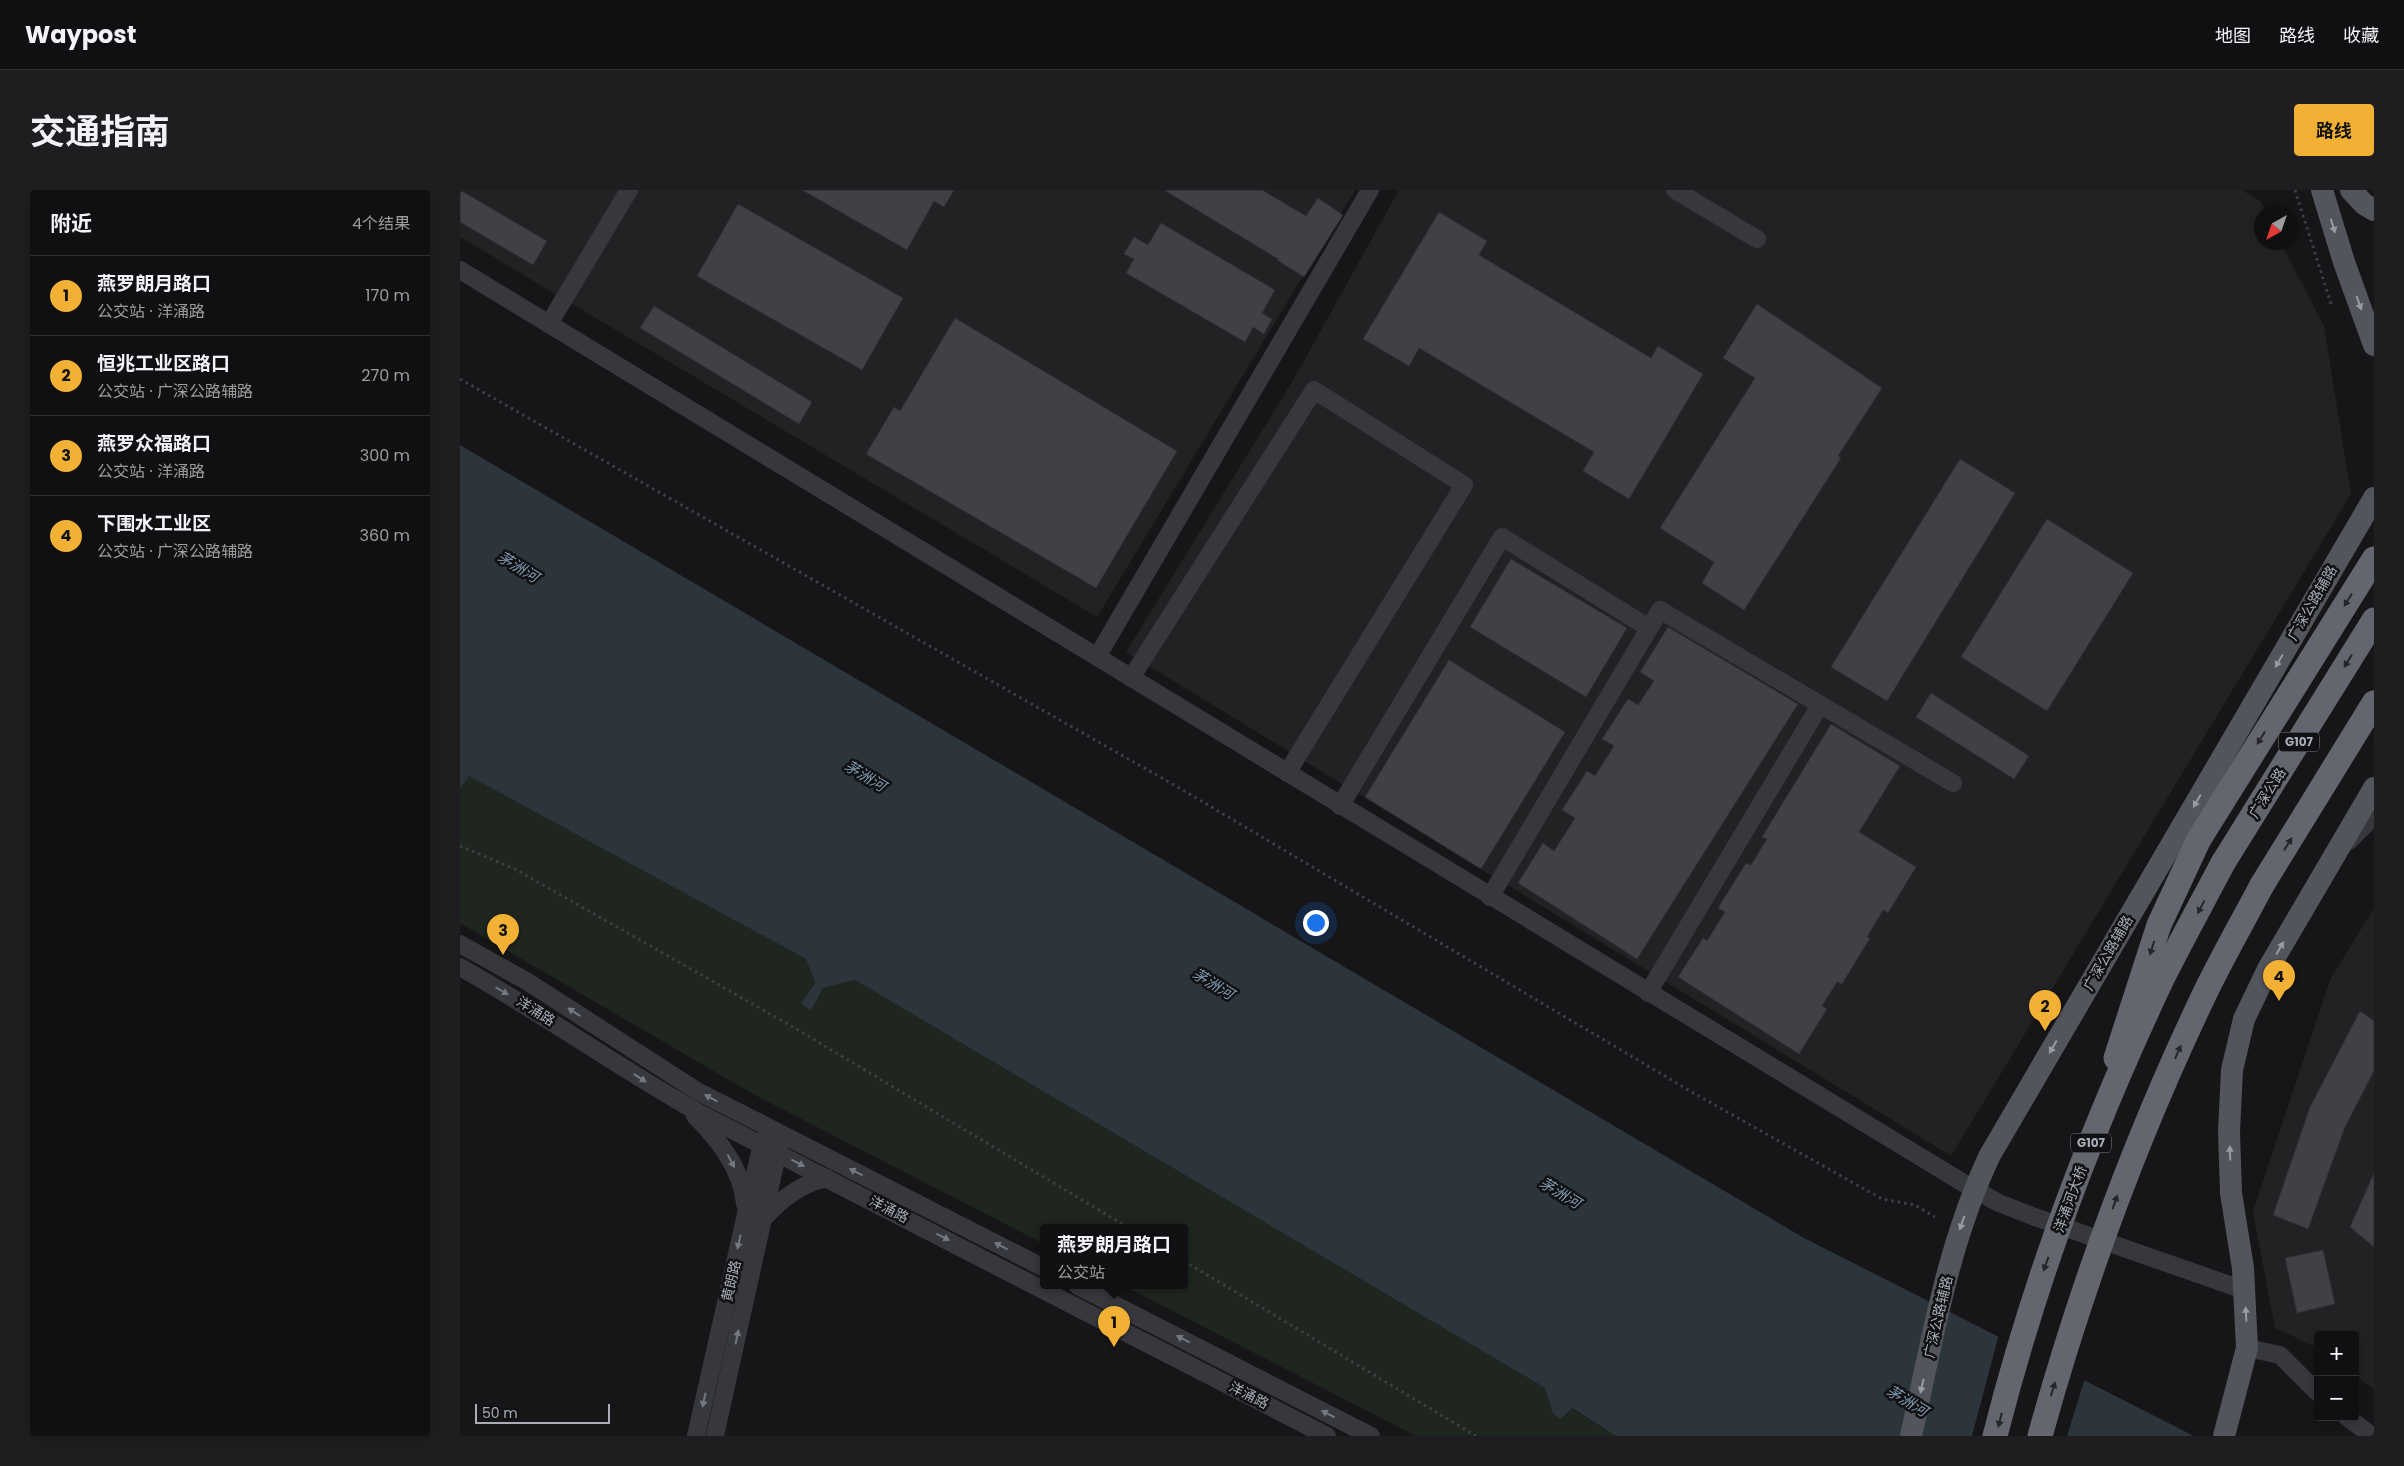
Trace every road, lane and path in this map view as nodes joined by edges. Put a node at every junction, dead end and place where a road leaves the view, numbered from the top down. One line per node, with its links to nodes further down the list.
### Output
1 (629, 190): 11 (street)
2 (1370, 190): 20 (street)
3 (1676, 190): 8 (street)
4 (2295, 190): 10 (path)
5 (2322, 190): 12 (main road, one-way to 12)
6 (2351, 190): 7 (main road)
7 (2374, 210)
8 (1757, 239)
9 (460, 270): 11 (street)
10 (2332, 307)
11 (549, 324): 20 (street)
12 (2374, 345)
13 (460, 378): 44 (path)
14 (2374, 486): 16 (main road)
15 (2374, 498): 16 (main road, 广深公路辅路)
16 (2359, 524): 42 (main road, 广深公路辅路, one-way to 42)
17 (2374, 559): 40 (highway, one-way to 40, bridge)
18 (2374, 620): 31 (highway, 广深公路 / G107, one-way to 31)
19 (1649, 628): 23 (street); 27 (street); 32 (street)
20 (1097, 657): 21 (street)
21 (1131, 678): 24 (street); 24 (street)
22 (2374, 703): 63 (highway, one-way to 22, bridge)
23 (1820, 705): 25 (street); 35 (street)
24 (1287, 773): 27 (street)
25 (1953, 783)
26 (2374, 788): 30 (main road)
27 (1340, 806): 32 (street)
28 (2374, 816): 30 (street)
29 (460, 846): 46 (path)
30 (2333, 857): 52 (main road, one-way to 30)
31 (2224, 864): 40 (highway, 洋涌河大桥 / G107, one-way to 40, bridge)
32 (1490, 897): 35 (street)
33 (460, 944): 37 (street, 洋涌路, one-way to 33)
34 (460, 967): 36 (street, 洋涌路, one-way to 36)
35 (1648, 993): 42 (street)
36 (675, 1100): 38 (street, 洋涌路); 43 (street, one-way to 43)
37 (777, 1132): 38 (street, 黄朗路); 39 (street, 黄朗路); 48 (street, 洋涌路, one-way to 37)
38 (762, 1144): 39 (street, 洋涌路); 43 (street, 黄朗路)
39 (778, 1153): 41 (street, 洋涌路, one-way to 41); 45 (street, 黄朗路)
40 (2086, 1156): 62 (highway, 洋涌河大桥 / G107, one-way to 62, bridge)
41 (827, 1178): 45 (street); 49 (street, 洋涌路, one-way to 49)
42 (1975, 1190): 52 (street); 61 (main road, 广深公路辅路, one-way to 61)
43 (746, 1213): 56 (street, 黄朗路, one-way to 56)
44 (1935, 1217)
45 (763, 1219): 57 (street, 黄朗路, one-way to 45)
46 (1122, 1224)
47 (1188, 1263): 60 (path)
48 (1040, 1266)
49 (1040, 1288)
50 (1042, 1289): 58 (street, 洋涌路, one-way to 58)
51 (1084, 1289): 59 (street, 洋涌路, one-way to 51)
52 (2244, 1290): 53 (main road, one-way to 52)
53 (2247, 1348): 54 (street); 64 (main road)
54 (2314, 1389)
55 (2352, 1421): 65 (street)
56 (696, 1436)
57 (715, 1436)
58 (1327, 1436)
59 (1371, 1436)
60 (1476, 1436)
61 (1911, 1436)
62 (1996, 1436)
63 (2040, 1436)
64 (2224, 1436)
65 (2372, 1436)

